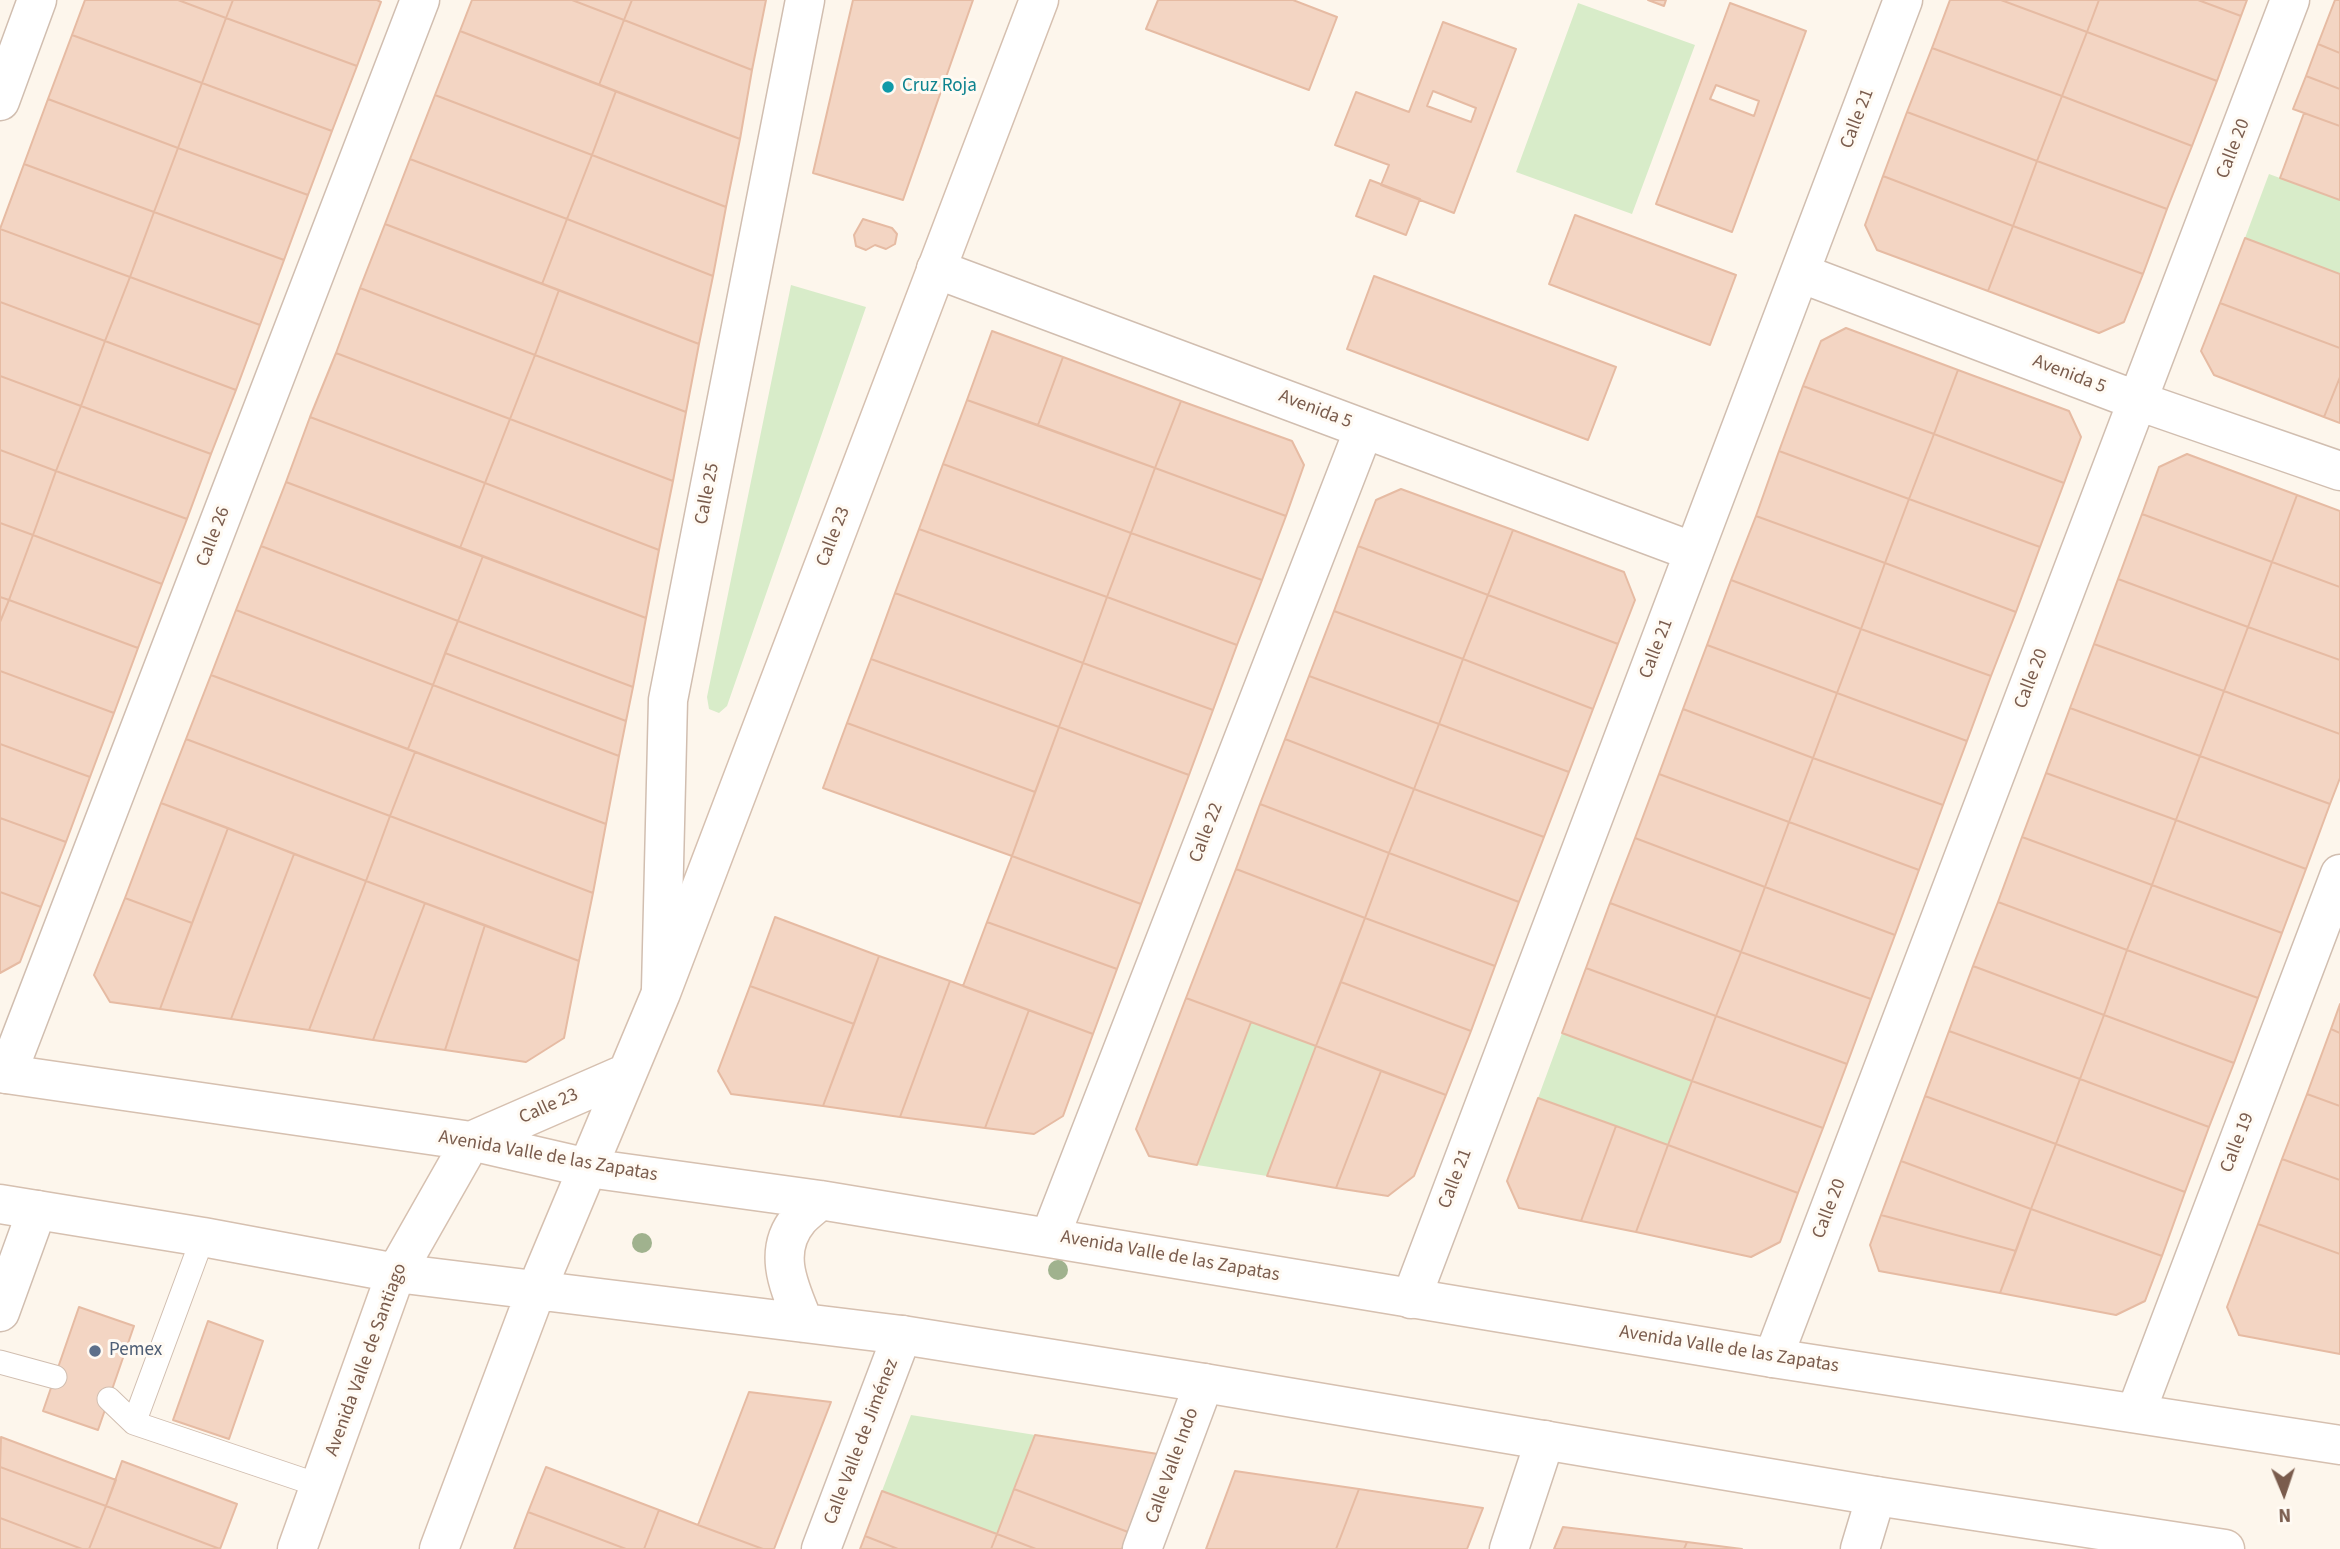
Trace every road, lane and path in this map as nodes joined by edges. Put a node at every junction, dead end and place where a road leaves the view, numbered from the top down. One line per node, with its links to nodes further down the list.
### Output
1 (37, 0): 7 (street)
2 (420, 0): 17 (street, Calle 26)
3 (805, 0): 15 (street, Calle 25)
4 (1039, 0): 8 (street, Calle 23)
5 (1903, 0): 9 (street, Calle 21)
6 (2290, 0): 10 (street, Calle 20)
7 (0, 101)
8 (936, 269): 11 (street, Avenida 5); 15 (street, Calle 23)
9 (1800, 273): 10 (street, Avenida 5); 13 (street, Calle 21)
10 (2138, 401): 12 (street, Avenida 5); 31 (street, Calle 20)
11 (1364, 429): 13 (street, Avenida 5); 24 (street, Calle 22)
12 (2340, 471)
13 (1694, 552): 27 (street, Calle 21)
14 (2340, 874): 36 (street, Calle 19)
15 (661, 993): 16 (street, Calle 23)
16 (626, 1073): 18 (street, Calle 23); 19 (street, Calle 23)
17 (4, 1074): 18 (street, Avenida Valle de las Zapatas)
18 (471, 1141): 19 (street, Avenida Valle de las Zapatas); 25 (street, Avenida Valle de Santiago)
19 (588, 1168): 20 (street, Avenida Valle de las Zapatas); 26 (street)
20 (820, 1200): 24 (street, Avenida Valle de las Zapatas); 29 (street)
21 (0, 1204): 22 (street)
22 (37, 1210): 23 (street); 28 (street)
23 (203, 1237): 25 (street); 37 (lane)
24 (1050, 1237): 27 (street, Avenida Valle de las Zapatas)
25 (396, 1273): 26 (street); 40 (street, Avenida Valle de Santiago)
26 (536, 1291): 29 (street); 44 (street)
27 (1411, 1299): 31 (street, Avenida Valle de las Zapatas)
28 (0, 1312)
29 (804, 1323): 30 (street)
30 (902, 1335): 34 (street); 45 (street, Calle Valle de Jiménez)
31 (1773, 1358): 36 (street, Avenida Valle de las Zapatas)
32 (0, 1362): 33 (lane)
33 (55, 1377)
34 (1204, 1383): 38 (street); 46 (street, Calle Valle Indo)
35 (109, 1399): 37 (lane)
36 (2136, 1412): 39 (street, Avenida Valle de las Zapatas)
37 (134, 1423): 40 (lane)
38 (1545, 1440): 41 (street); 47 (street)
39 (2340, 1445)
40 (321, 1486): 43 (street, Avenida Valle de Santiago)
41 (1876, 1496): 42 (street); 48 (street)
42 (2216, 1548)
43 (297, 1549)
44 (439, 1549)
45 (821, 1549)
46 (1142, 1549)
47 (1509, 1549)
48 (1860, 1549)

